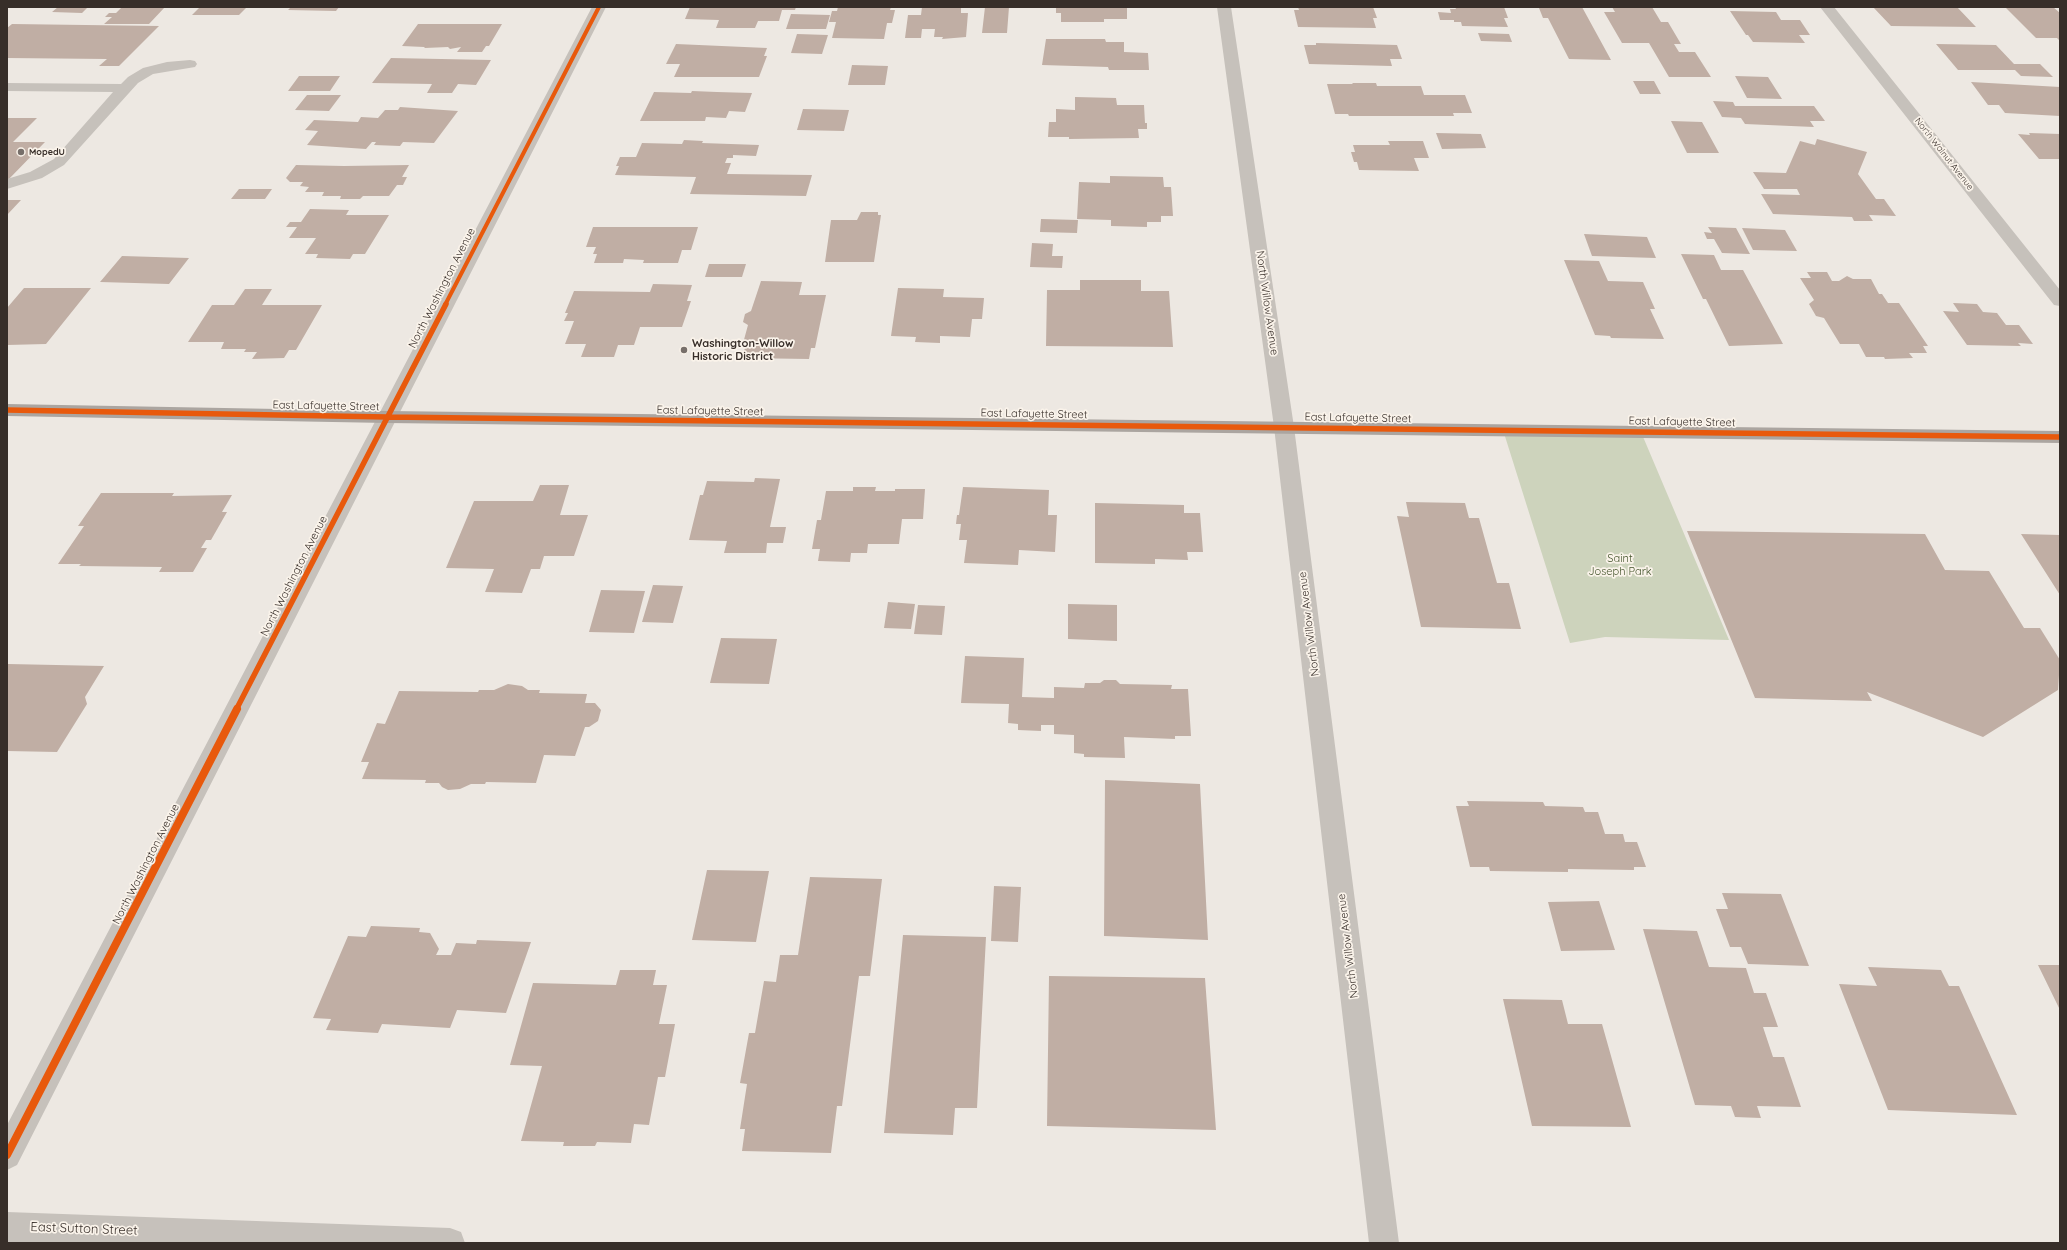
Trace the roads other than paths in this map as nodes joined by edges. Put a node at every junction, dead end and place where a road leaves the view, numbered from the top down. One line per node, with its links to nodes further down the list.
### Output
1 (599, 7): 10 (street, North Washington Avenue)
2 (1224, 7): 11 (street, North Willow Avenue)
3 (1827, 7): 8 (street, North Walnut Avenue)
4 (190, 64): 6 (street)
5 (7, 87): 6 (street)
6 (125, 88): 7 (street)
7 (7, 184)
8 (2060, 301)
9 (7, 410): 10 (main road, East Lafayette Street)
10 (387, 418): 11 (main road, East Lafayette Street); 13 (street, North Washington Avenue)
11 (1284, 427): 12 (main road, East Lafayette Street); 16 (street, North Willow Avenue)
12 (2060, 437)
13 (7, 1155)
14 (7, 1226): 15 (street, East Sutton Street)
15 (450, 1243)
16 (1384, 1243)

